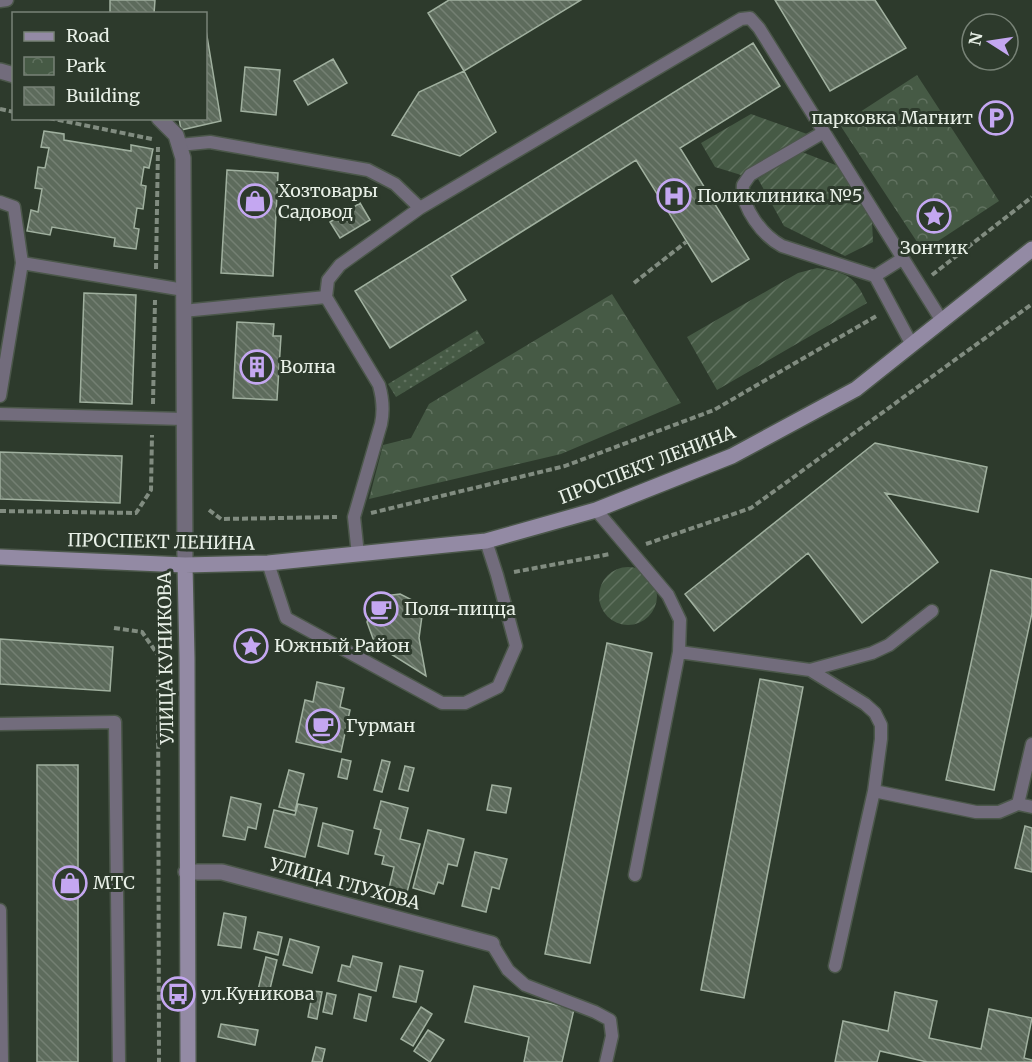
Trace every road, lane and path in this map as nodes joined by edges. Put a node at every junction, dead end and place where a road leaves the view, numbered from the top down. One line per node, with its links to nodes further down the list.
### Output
1 (6, 0): 2 (lane)
2 (0, 1)
3 (161, 120): 5 (street, УЛИЦА КУНИКОВА)
4 (824, 132): 8 (lane); 11 (lane); 13 (lane)
5 (179, 145): 8 (lane); 16 (street, УЛИЦА КУНИКОВА)
6 (1032, 197): 15 (path)
7 (0, 202): 12 (lane)
8 (420, 208): 17 (lane)
9 (686, 242): 14 (path)
10 (1032, 249): 21 (street, ПРОСПЕКТ ЛЕНИНА)
11 (902, 259): 13 (lane); 15 (lane)
12 (22, 262): 16 (lane); 23 (lane)
13 (875, 276): 19 (lane)
14 (634, 284)
15 (920, 285): 21 (lane)
16 (184, 290): 20 (street, УЛИЦА КУНИКОВА)
17 (326, 297): 20 (lane); 31 (lane)
18 (1032, 304): 33 (path)
19 (891, 307): 22 (lane); 31 (path)
20 (183, 310): 26 (street, УЛИЦА КУНИКОВА)
21 (942, 321): 22 (street, ПРОСПЕКТ ЛЕНИНА)
22 (912, 345): 28 (street, ПРОСПЕКТ ЛЕНИНА)
23 (2, 375): 24 (lane)
24 (0, 396)
25 (0, 414): 26 (lane)
26 (184, 419): 37 (street, УЛИЦА КУНИКОВА)
27 (209, 510): 31 (path)
28 (596, 510): 32 (street, ПРОСПЕКТ ЛЕНИНА); 33 (lane)
29 (0, 511): 30 (path)
30 (136, 513)
31 (354, 517): 34 (lane)
32 (486, 541): 34 (street, ПРОСПЕКТ ЛЕНИНА); 38 (lane)
33 (629, 550): 38 (path); 41 (lane)
34 (358, 555): 36 (street, ПРОСПЕКТ ЛЕНИНА)
35 (0, 557): 37 (street, ПРОСПЕКТ ЛЕНИНА)
36 (267, 563): 37 (street, ПРОСПЕКТ ЛЕНИНА); 38 (lane)
37 (185, 566): 48 (street, УЛИЦА КУНИКОВА)
38 (497, 575)
39 (932, 611): 42 (lane)
40 (114, 628): 55 (path)
41 (679, 652): 42 (lane); 49 (lane)
42 (810, 670): 45 (lane)
43 (0, 724): 54 (lane)
44 (1032, 744): 46 (lane)
45 (874, 790): 46 (lane); 52 (lane)
46 (1018, 804): 47 (lane)
47 (1032, 807)
48 (186, 872): 51 (street, УЛИЦА ГЛУХОВА); 56 (street, УЛИЦА КУНИКОВА)
49 (635, 875)
50 (0, 910): 53 (lane)
51 (492, 944): 57 (lane)
52 (835, 966)
53 (2, 1062)
54 (118, 1062)
55 (159, 1062)
56 (188, 1062)
57 (606, 1062)

